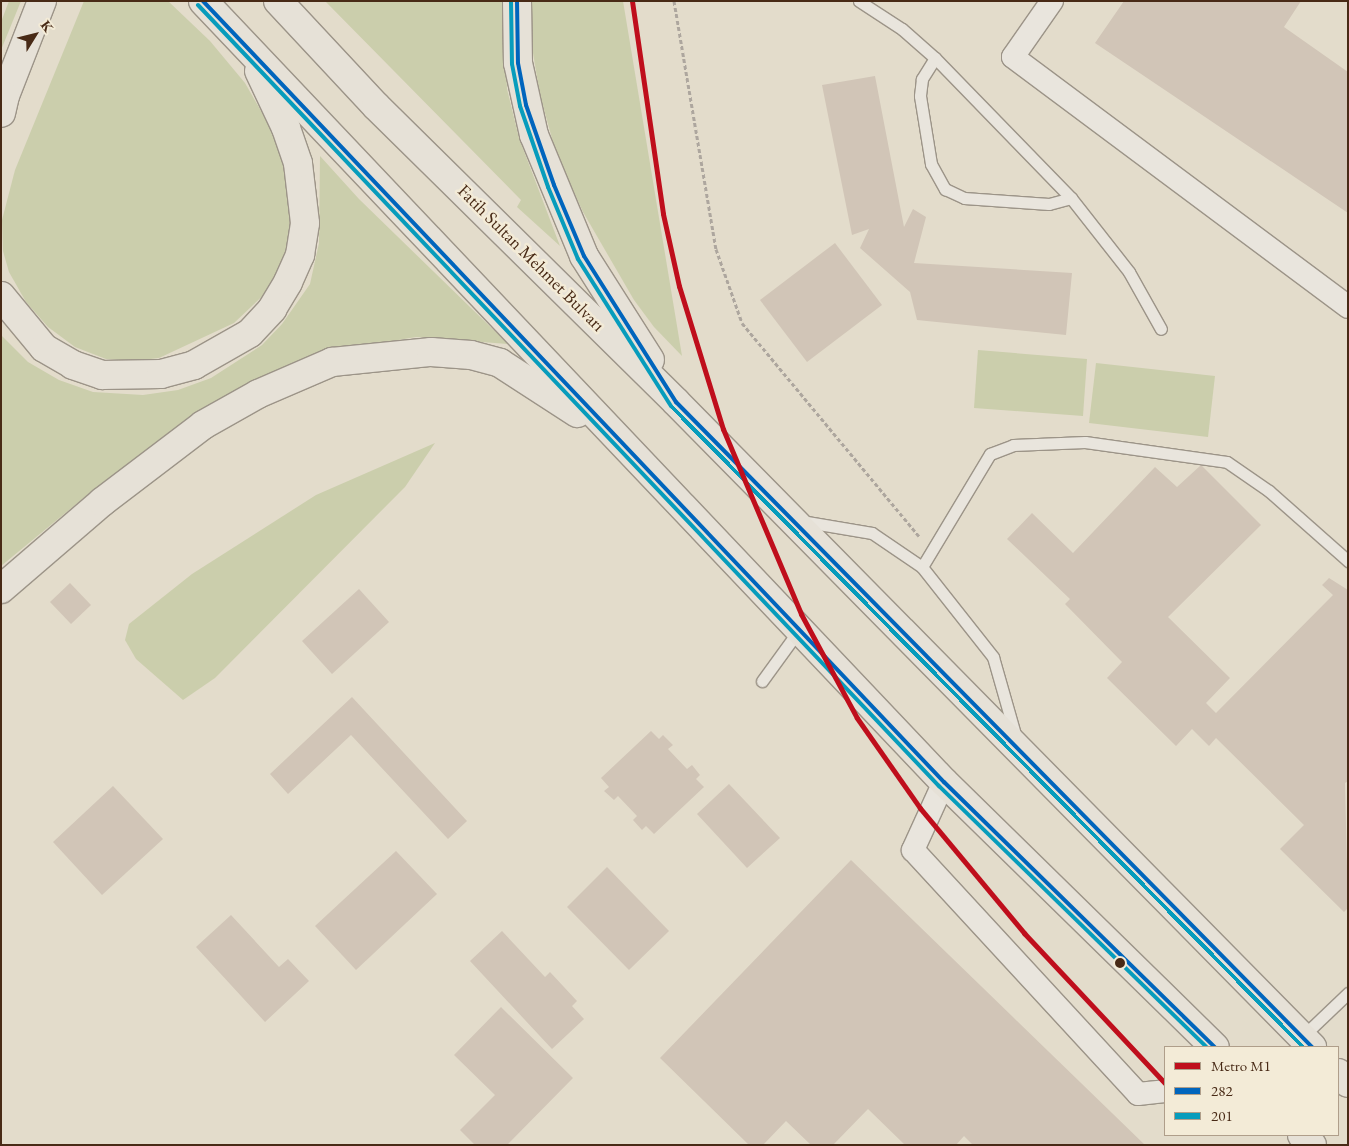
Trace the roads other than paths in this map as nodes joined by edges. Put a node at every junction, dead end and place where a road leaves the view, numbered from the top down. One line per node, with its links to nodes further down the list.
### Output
1 (42, 1): 9 (main road)
2 (203, 1): 7 (main road)
3 (278, 1): 14 (main road, Fatih Sultan Mehmet Bulvarı)
4 (516, 1): 14 (main road)
5 (860, 1): 8 (lane)
6 (1052, 1): 12 (street)
7 (247, 47): 11 (main road); 15 (main road)
8 (935, 58): 10 (lane); 10 (lane)
9 (2, 105)
10 (1071, 198): 13 (lane)
11 (1, 296)
12 (1348, 306)
13 (1161, 329)
14 (676, 402): 16 (main road, Fatih Sultan Mehmet Bulvarı)
15 (636, 456): 19 (main road); 20 (main road)
16 (794, 520): 18 (lane); 22 (main road, Fatih Sultan Mehmet Bulvarı)
17 (1348, 561): 18 (lane)
18 (922, 567): 22 (lane)
19 (1, 589)
20 (799, 629): 21 (lane); 23 (main road)
21 (762, 681)
22 (1019, 749): 25 (main road, Fatih Sultan Mehmet Bulvarı)
23 (944, 782): 26 (main road); 29 (street)
24 (1348, 993): 25 (lane)
25 (1307, 1042)
26 (1214, 1046)
27 (1339, 1074): 28 (main road)
28 (1348, 1083)
29 (1164, 1091)
30 (1303, 1136): 31 (main road)
31 (1312, 1145)

